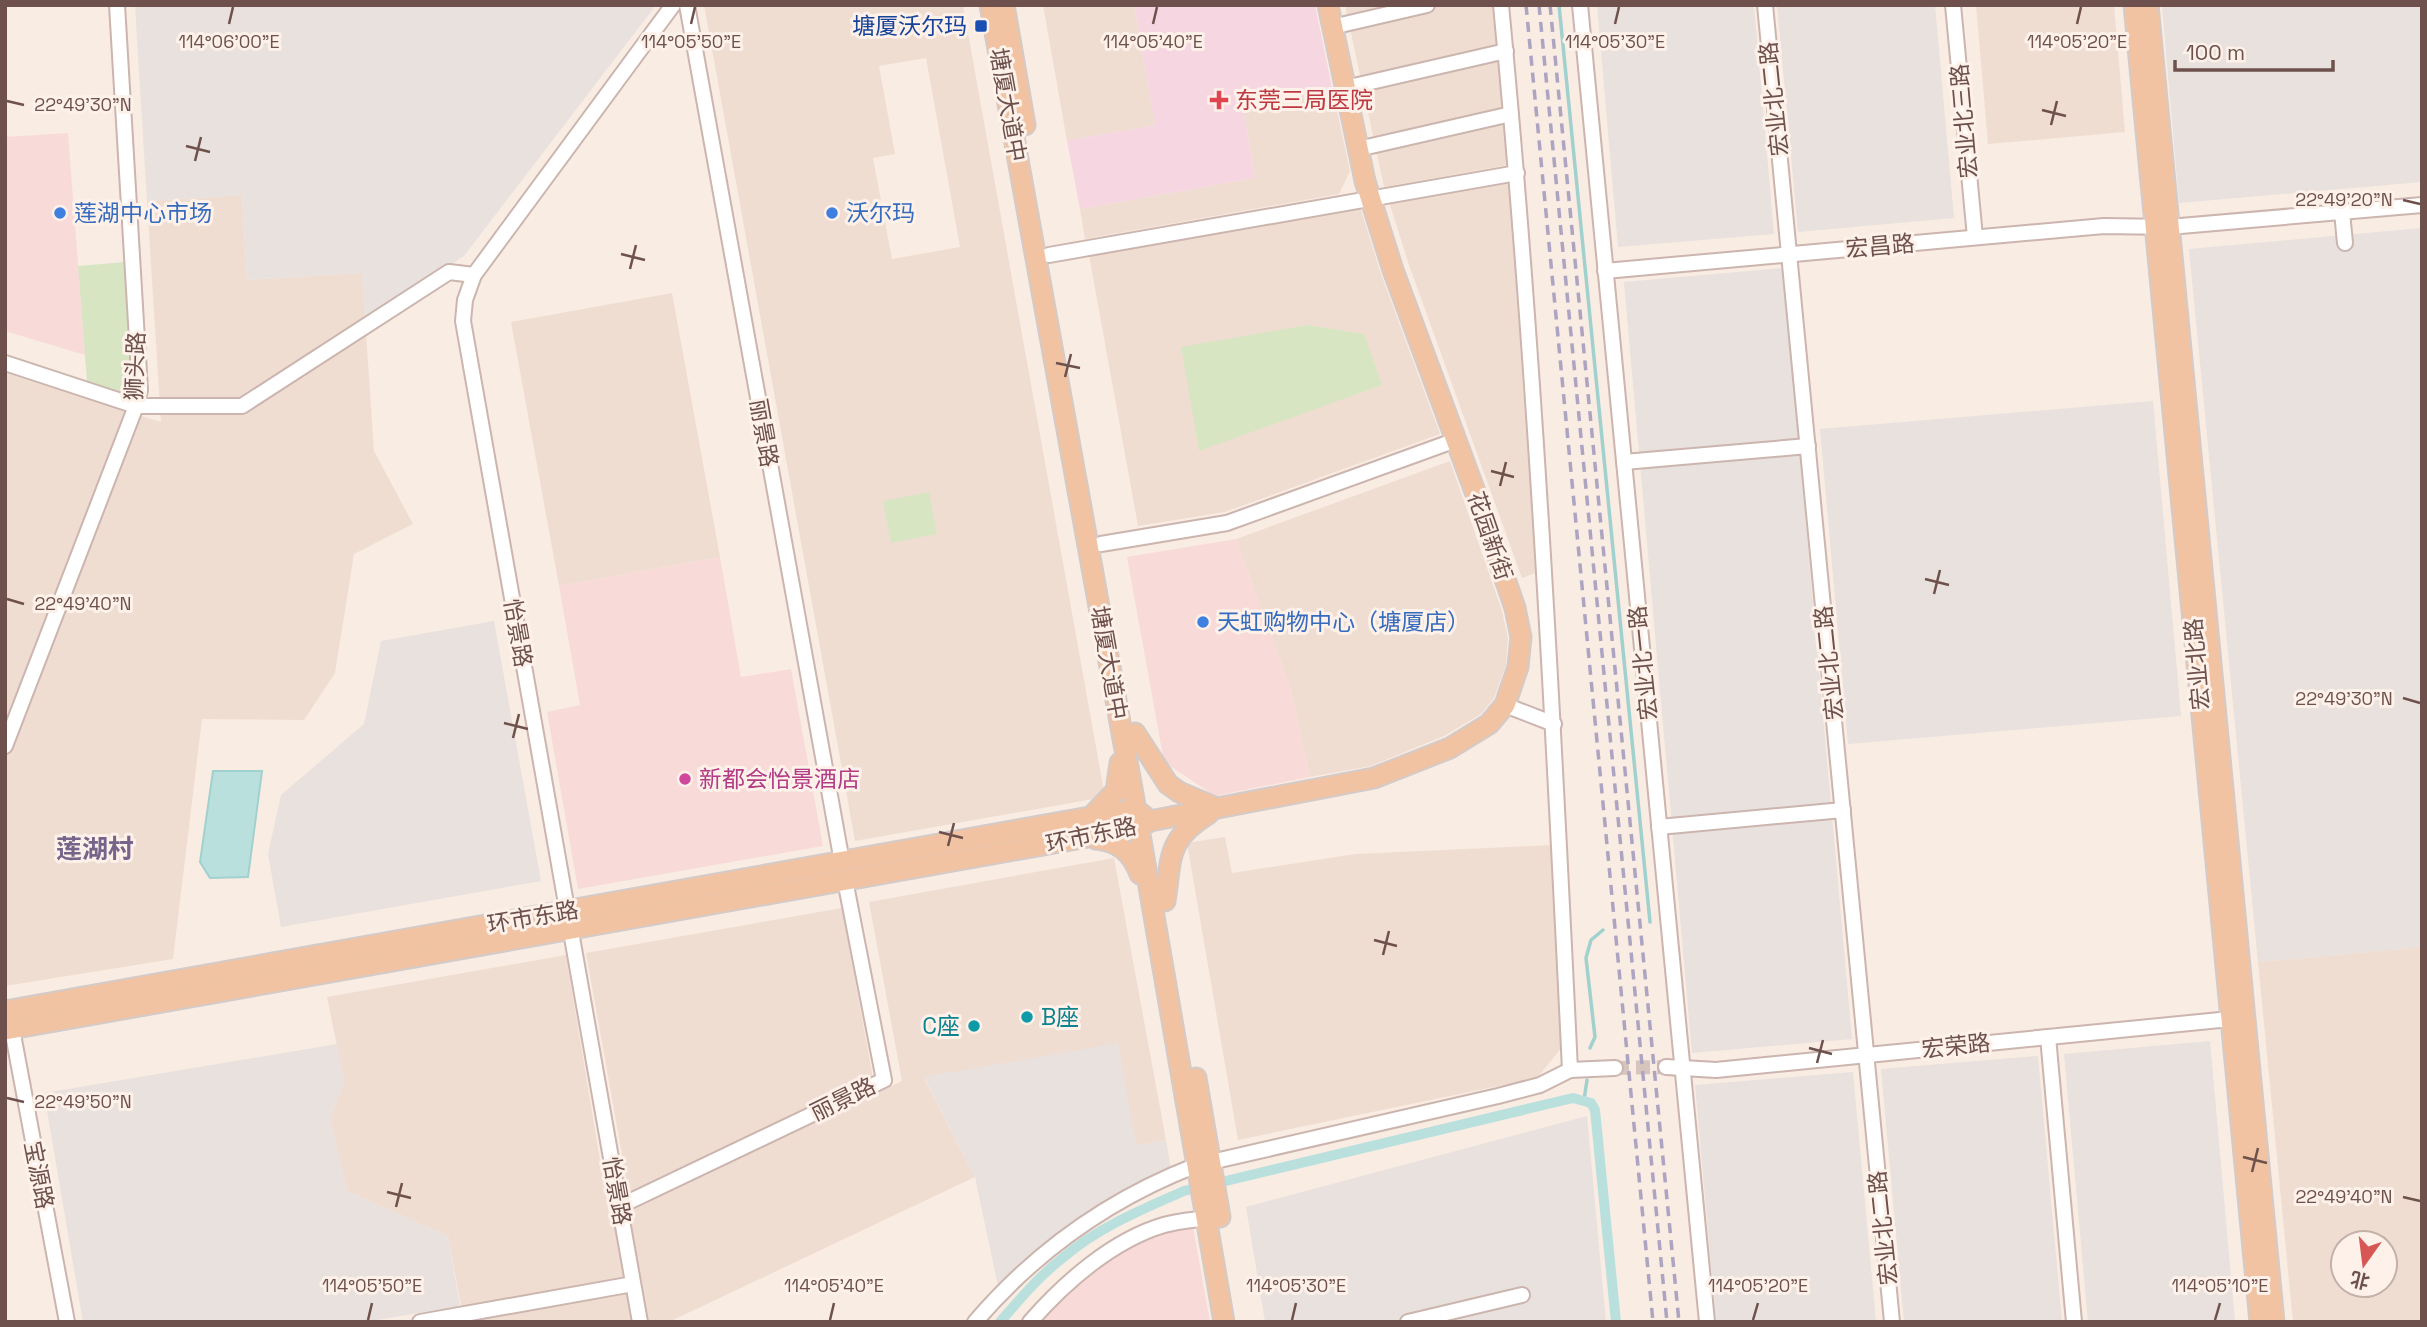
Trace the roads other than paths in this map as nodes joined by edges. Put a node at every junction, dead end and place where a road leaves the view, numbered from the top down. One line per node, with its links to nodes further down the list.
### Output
1 (117, 5): 31 (street, 狮头路)
2 (673, 5): 29 (street, 怡景路)
3 (687, 5): 46 (street, 丽景路)
4 (990, 5): 38 (main road, 塘厦大道中)
5 (1004, 5): 27 (main road, 塘厦大道中)
6 (1328, 5): 14 (main road, 花园新街)
7 (1427, 5): 14 (street)
8 (1501, 5): 15 (street)
9 (1580, 5): 28 (street, 宏业北一路)
10 (1765, 5): 26 (street, 宏业北二路)
11 (1953, 5): 24 (street, 宏业北三路)
12 (2134, 5): 23 (main road, 宏业北路)
13 (2148, 5): 23 (main road, 宏业北路)
14 (1332, 27): 16 (main road, 花园新街)
15 (1506, 51): 16 (street); 17 (street)
16 (1345, 88): 18 (main road, 花园新街)
17 (1511, 114): 18 (street); 19 (street)
18 (1359, 149): 20 (main road, 花园新街)
19 (1517, 173): 20 (street); 37 (street)
20 (1371, 198): 27 (street); 32 (main road, 花园新街)
21 (2422, 205): 22 (street, 宏昌路)
22 (2342, 212): 23 (street, 宏昌路); 25 (street)
23 (2162, 227): 24 (street, 宏昌路); 49 (main road, 宏业北路)
24 (1975, 237): 26 (street, 宏昌路)
25 (2345, 243)
26 (1789, 254): 28 (street, 宏昌路); 33 (street, 宏业北二路)
27 (1049, 255): 35 (main road, 塘厦大道中)
28 (1605, 271): 34 (street, 宏业北一路)
29 (474, 275): 31 (street); 48 (street, 怡景路)
30 (5, 363): 31 (street)
31 (136, 406): 39 (street, 狮头路)
32 (1456, 440): 35 (street); 36 (main road, 花园新街)
33 (1808, 446): 34 (street); 41 (street, 宏业北二路)
34 (1624, 462): 44 (street, 宏业北一路)
35 (1101, 544): 38 (main road, 塘厦大道中)
36 (1505, 705): 37 (street); 40 (main road, 花园新街)
37 (1554, 724): 56 (street)
38 (1128, 734): 40 (main road); 42 (main road); 43 (main road, 塘厦大道中)
39 (5, 746)
40 (1217, 808): 43 (main road, 花园新街); 47 (main road)
41 (1843, 810): 44 (street); 52 (street, 宏业北二路)
42 (1091, 817): 43 (main road, 环市东路); 46 (main road, 环市东路)
43 (1141, 819): 45 (main road, 环市东路); 47 (main road, 塘厦大道中)
44 (1659, 827): 55 (street, 宏业北一路)
45 (1084, 837): 46 (main road, 环市东路); 47 (main road)
46 (844, 871): 48 (main road, 环市东路); 58 (street, 丽景路)
47 (1158, 901): 57 (main road, 塘厦大道中)
48 (570, 920): 50 (main road, 环市东路); 58 (street, 怡景路)
49 (2238, 1018): 51 (street, 宏荣路); 73 (main road, 宏业北路); 74 (main road, 宏业北路)
50 (7, 1023): 62 (street, 宝源路)
51 (2048, 1037): 52 (street, 宏荣路); 72 (street)
52 (1866, 1055): 55 (street, 宏荣路); 71 (street, 宏业北二路)
53 (1615, 1068): 56 (street)
54 (1666, 1068): 55 (street, 宏荣路)
55 (1683, 1068): 70 (street, 宏业北一路)
56 (1570, 1070): 57 (street)
57 (1205, 1169): 59 (main road, 塘厦大道中); 65 (street)
58 (620, 1206): 60 (street, 怡景路)
59 (1210, 1211): 66 (street); 67 (main road, 塘厦大道中); 68 (main road, 塘厦大道中)
60 (634, 1284): 63 (street); 64 (street, 怡景路)
61 (1522, 1295): 69 (street)
62 (67, 1322)
63 (419, 1322)
64 (640, 1322)
65 (975, 1322)
66 (1030, 1322)
67 (1224, 1322)
68 (1238, 1322)
69 (1408, 1322)
70 (1707, 1322)
71 (1892, 1322)
72 (2074, 1322)
73 (2260, 1322)
74 (2274, 1322)

